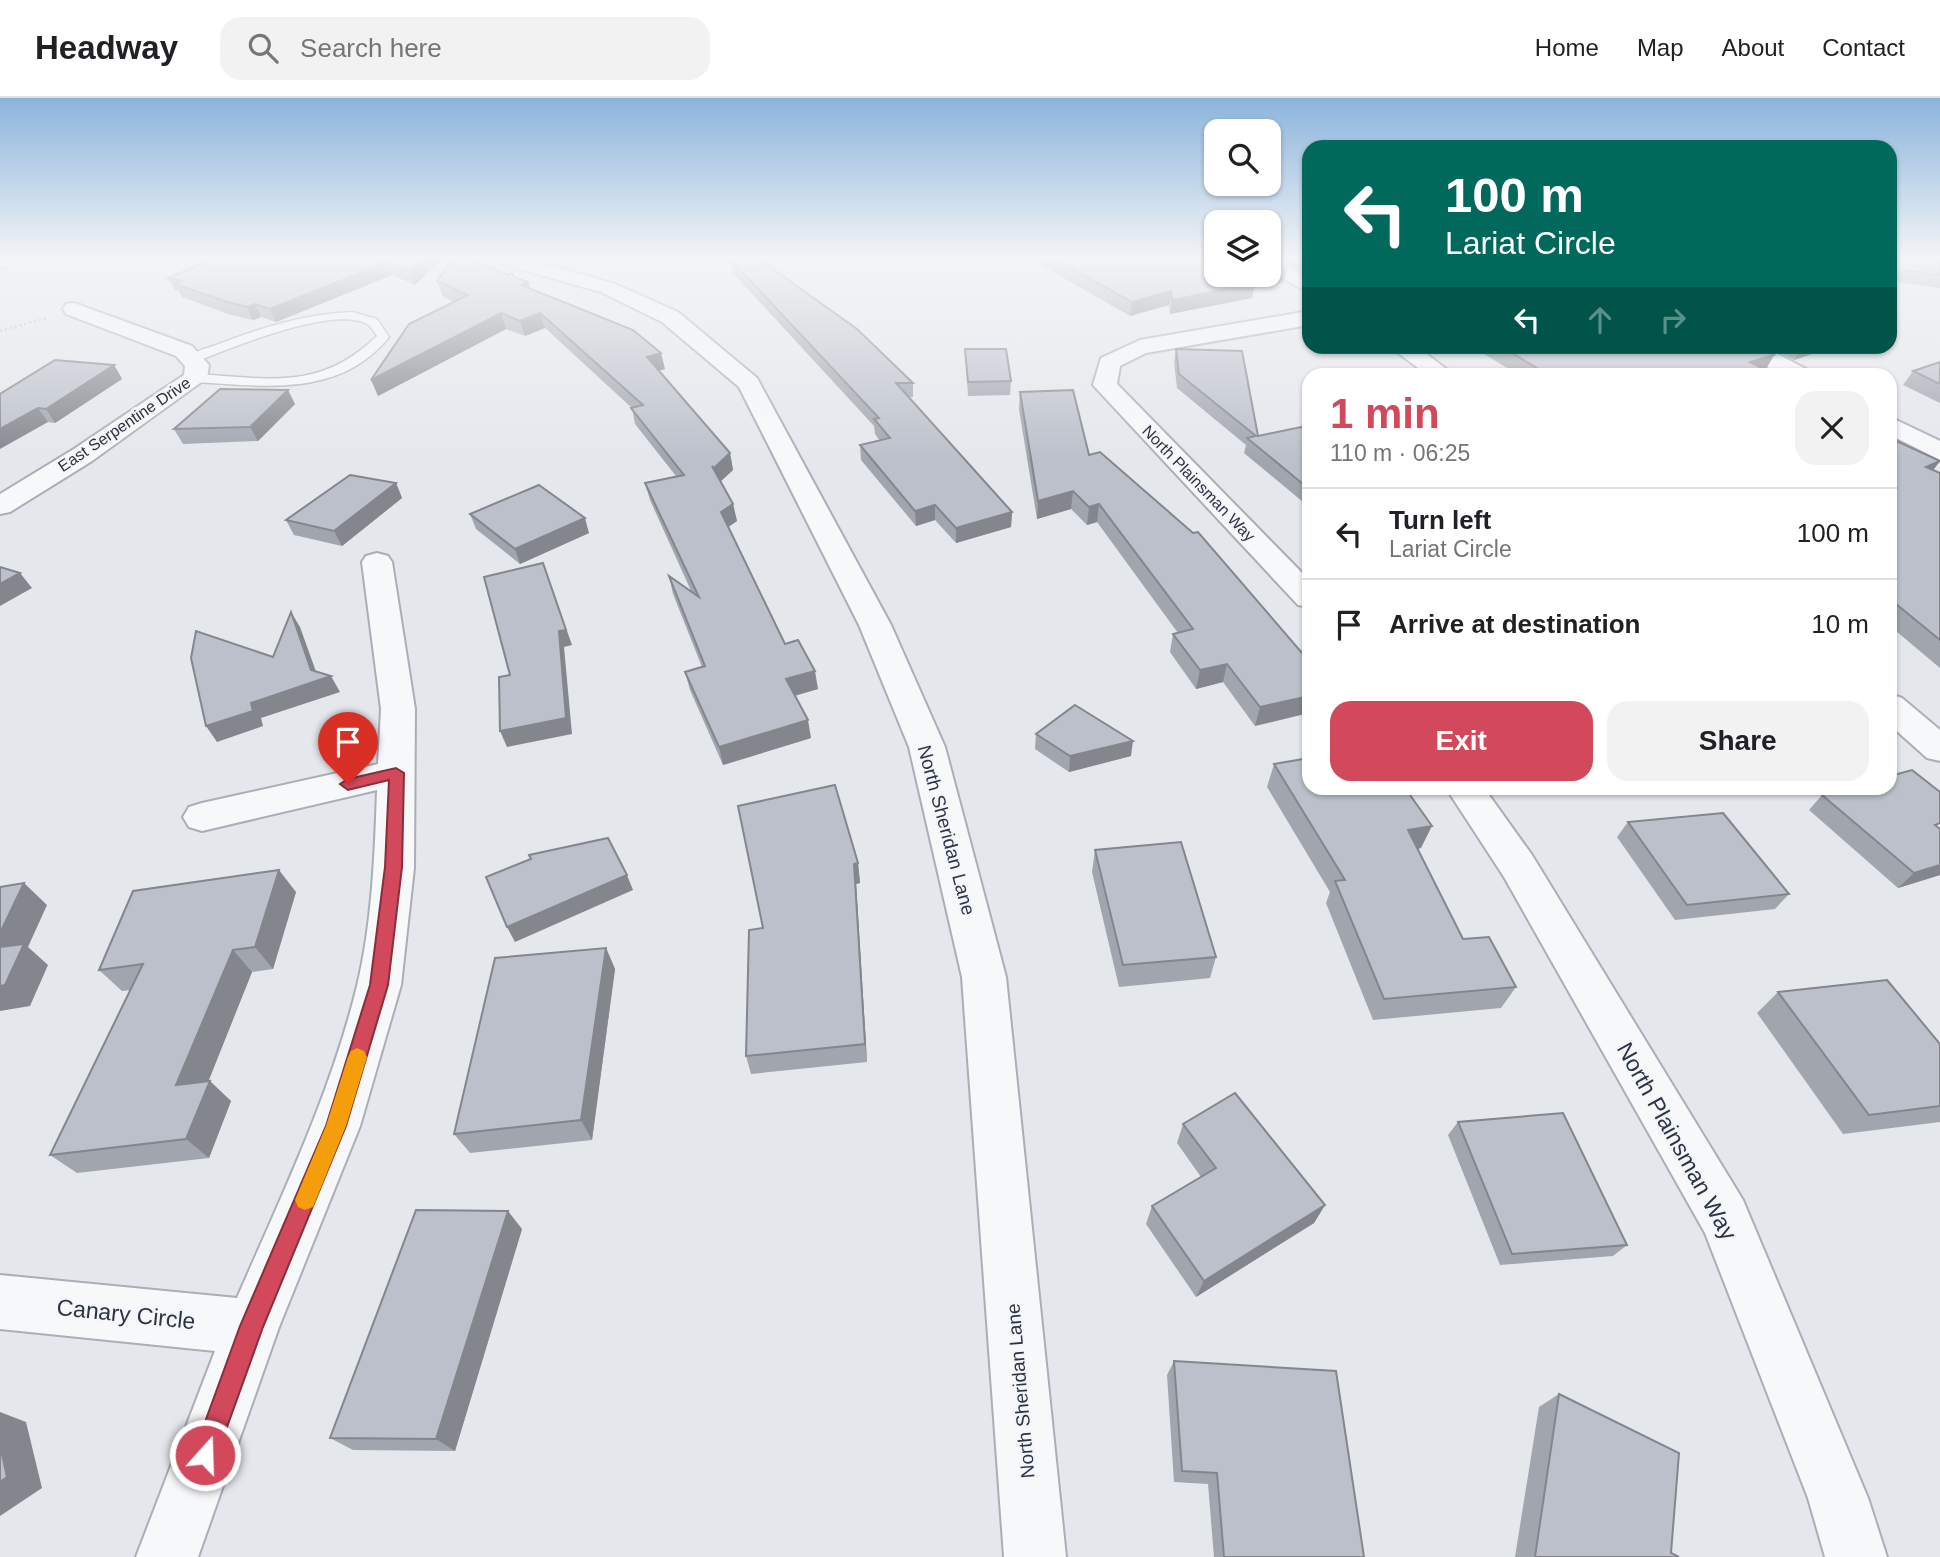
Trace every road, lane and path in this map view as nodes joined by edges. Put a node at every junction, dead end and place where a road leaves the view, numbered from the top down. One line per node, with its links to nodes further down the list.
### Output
1 (20, 325): 7 (path)
2 (119, 325): 10 (street, East Serpentine Drive)
3 (290, 325): 10 (lane)
4 (374, 325): 10 (lane)
5 (680, 325): 26 (street, North Sheridan Lane)
6 (1268, 325): 17 (street, North Plainsman Way)
7 (0, 331)
8 (1412, 354): 11 (street)
9 (1759, 354): 12 (street)
10 (193, 368): 15 (street, East Serpentine Drive)
11 (1432, 368)
12 (1786, 368)
13 (1897, 429): 14 (street)
14 (1940, 452)
15 (0, 506)
16 (377, 562): 20 (street)
17 (1302, 591)
18 (1897, 712): 19 (street)
19 (1940, 749)
20 (396, 773): 22 (street); 24 (street)
21 (1469, 795): 27 (street, North Plainsman Way)
22 (202, 817)
23 (0, 1302): 24 (street, Canary Circle)
24 (252, 1326): 25 (street)
25 (167, 1557)
26 (1035, 1557)
27 (1856, 1557)

